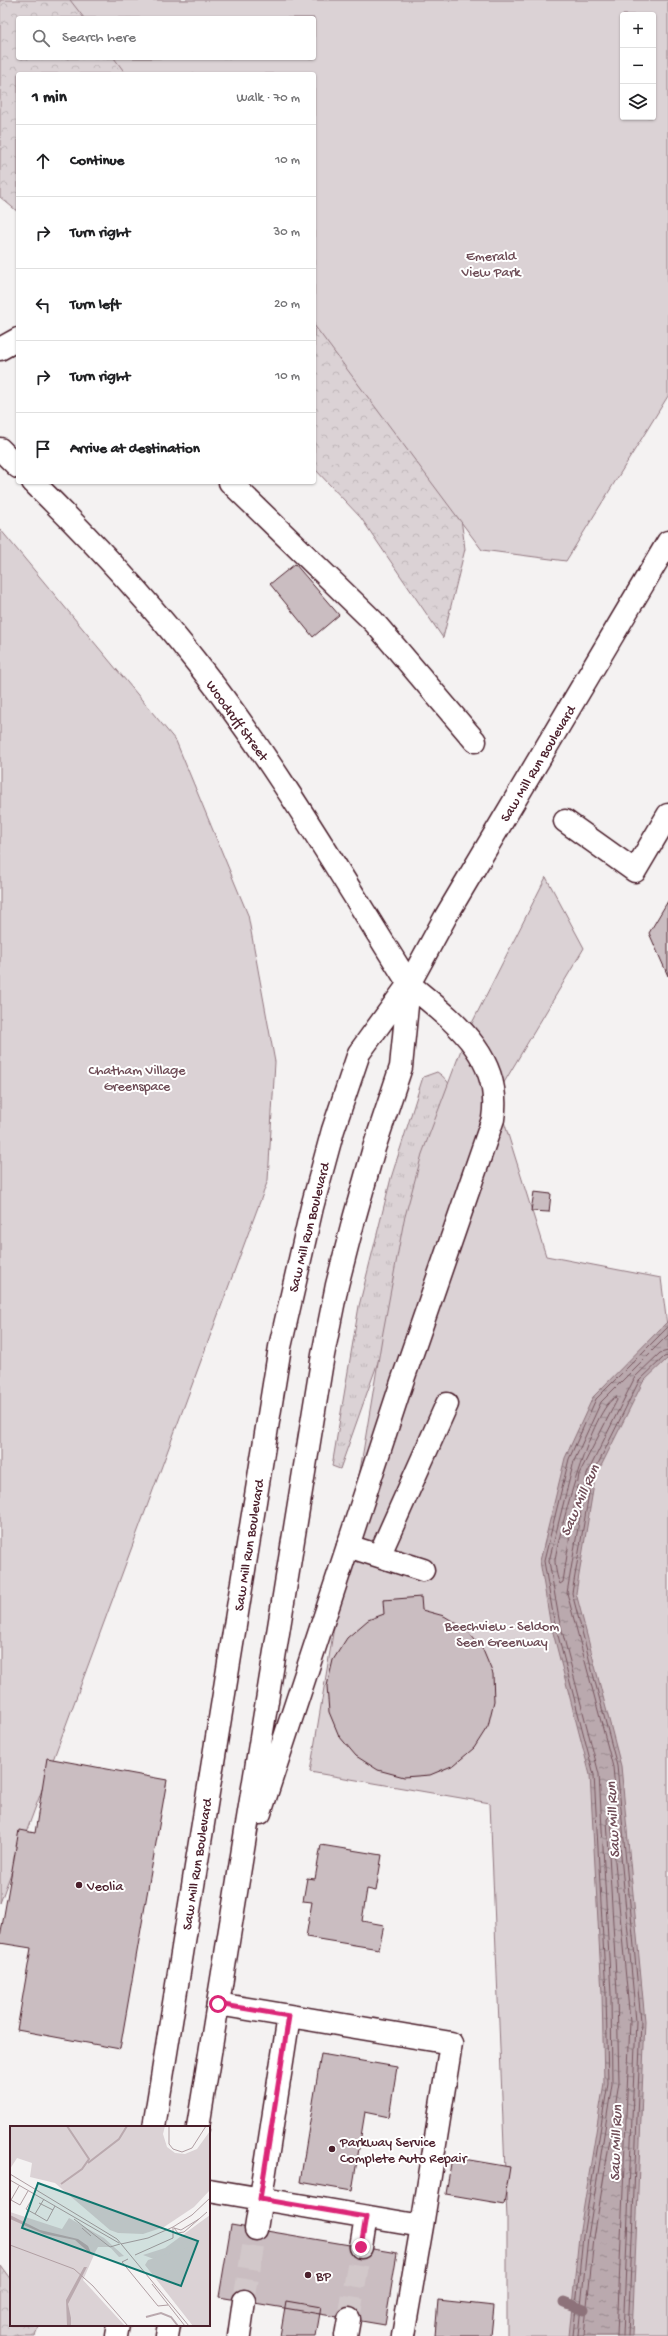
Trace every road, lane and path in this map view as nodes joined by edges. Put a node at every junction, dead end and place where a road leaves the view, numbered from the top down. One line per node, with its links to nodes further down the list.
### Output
1 (16, 340): 2 (main road)
2 (0, 349)
3 (0, 449): 4 (main road)
4 (16, 465)
5 (35, 484): 11 (main road, Woodruff Street)
6 (232, 484): 8 (main road)
7 (668, 542): 11 (main road, Saw Mill Run Boulevard)
8 (475, 741)
9 (668, 815): 10 (main road)
10 (565, 821)
11 (409, 984): 13 (main road, Woodruff Street); 16 (main road, Saw Mill Run Boulevard); 19 (main road, Saw Mill Run Boulevard)
12 (447, 1404): 14 (main road)
13 (348, 1546): 14 (main road); 16 (main road, Woodruff Street)
14 (379, 1556): 15 (main road)
15 (423, 1570)
16 (239, 1877): 17 (main road, Saw Mill Run Boulevard)
17 (218, 2004): 18 (main road); 20 (main road, Saw Mill Run Boulevard)
18 (289, 2016): 22 (main road); 24 (main road)
19 (154, 2126)
20 (198, 2126)
21 (210, 2190): 22 (main road)
22 (260, 2199): 23 (main road); 25 (main road)
23 (366, 2217): 24 (main road); 26 (main road)
24 (422, 2226): 33 (main road)
25 (256, 2229)
26 (361, 2247)
27 (244, 2302): 32 (main road)
28 (118, 2326): 30 (main road)
29 (169, 2326): 31 (main road)
30 (116, 2336)
31 (168, 2336)
32 (239, 2336)
33 (403, 2336)

